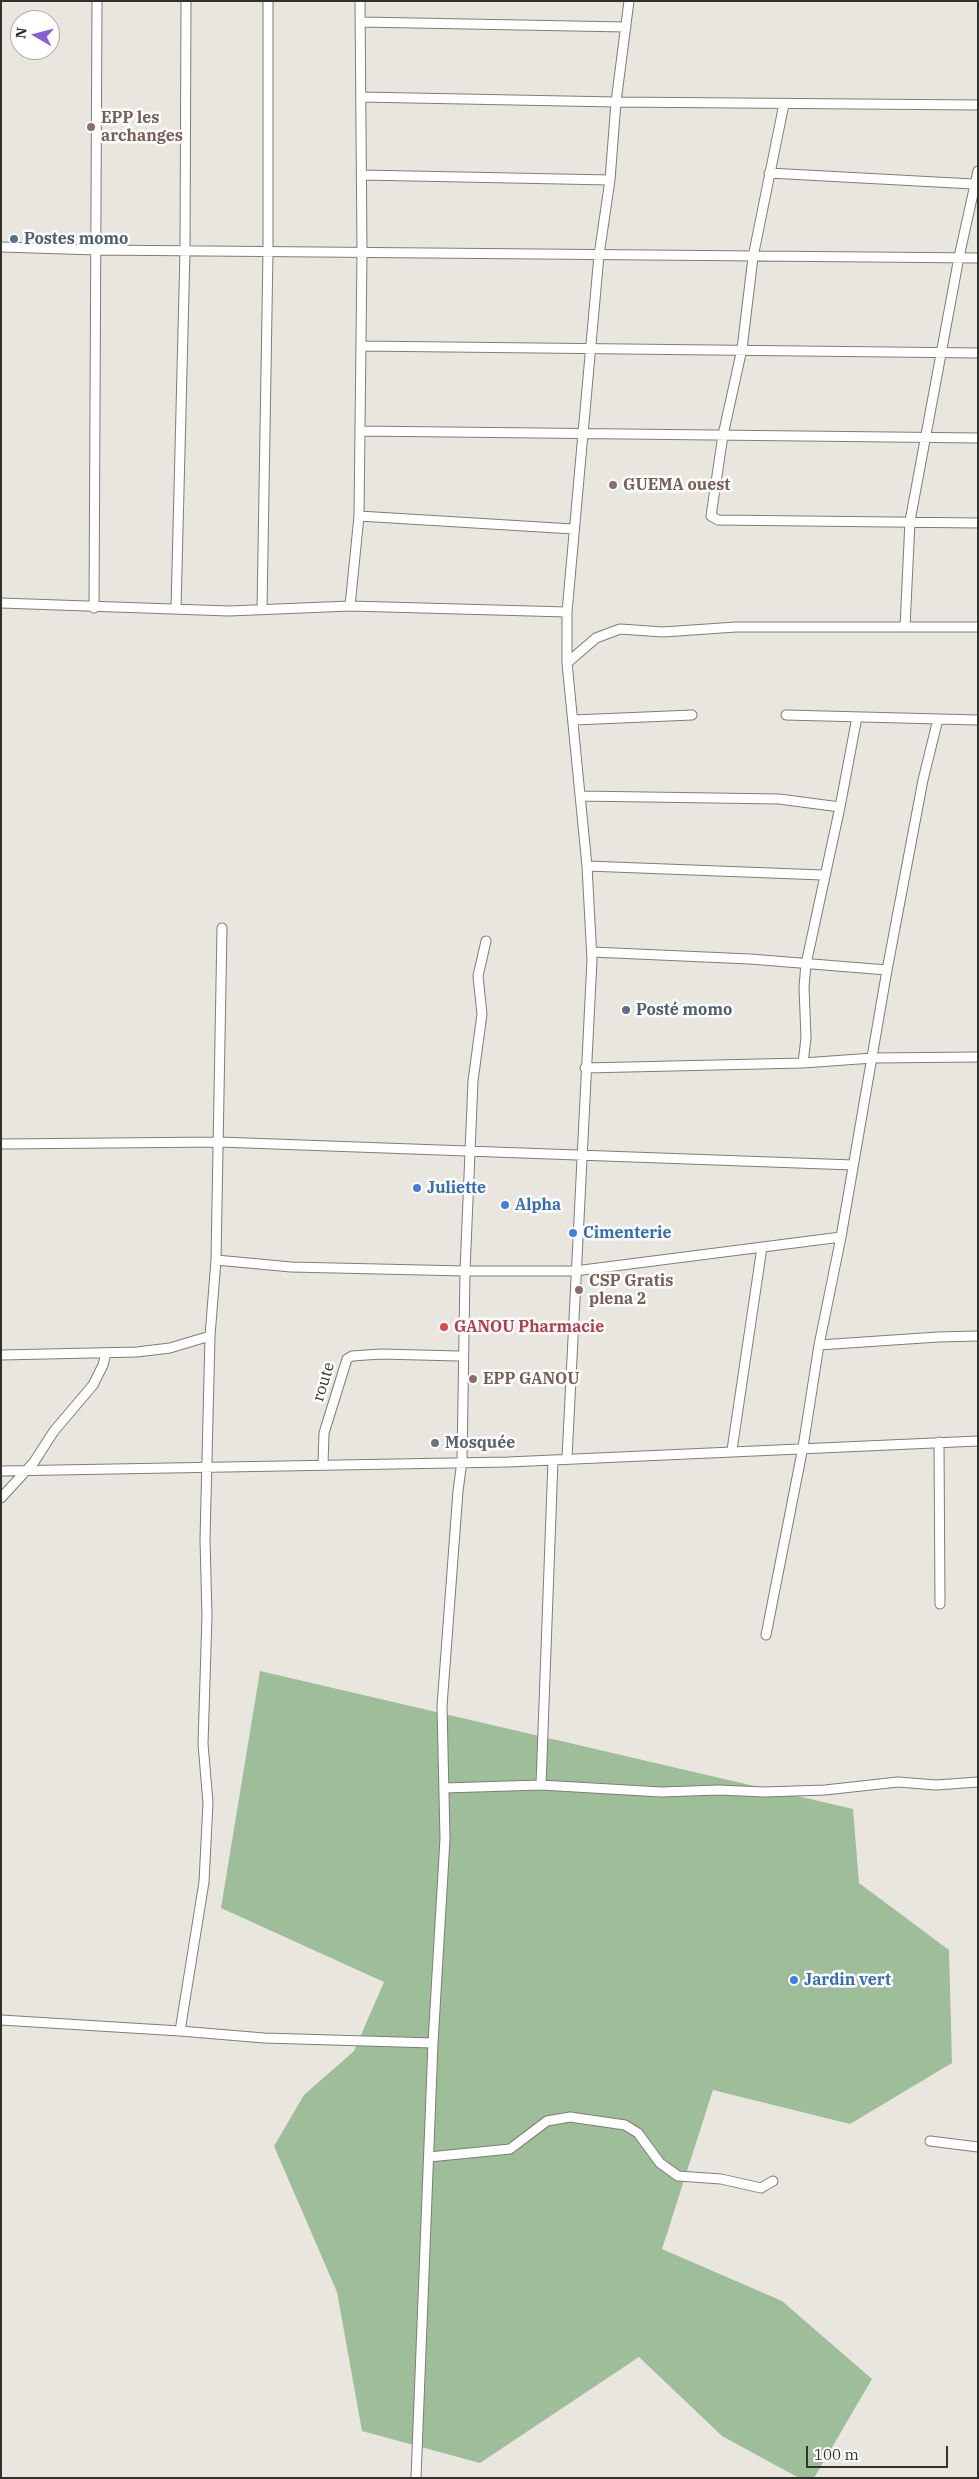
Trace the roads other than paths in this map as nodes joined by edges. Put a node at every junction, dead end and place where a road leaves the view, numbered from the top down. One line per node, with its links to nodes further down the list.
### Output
1 (97, 1): 18 (street)
2 (186, 1): 19 (street)
3 (268, 1): 20 (street)
4 (360, 1): 6 (street)
5 (629, 1): 7 (street)
6 (360, 22): 7 (street); 8 (street)
7 (626, 27): 9 (street)
8 (361, 96): 9 (street); 14 (street)
9 (616, 102): 10 (street); 15 (street)
10 (784, 104): 11 (street); 13 (street)
11 (978, 105)
12 (978, 171): 16 (street)
13 (769, 173): 16 (street); 23 (street)
14 (362, 175): 15 (street); 21 (street)
15 (610, 180): 22 (street)
16 (974, 184): 24 (street)
17 (1, 246): 18 (street)
18 (97, 250): 19 (street); 42 (street)
19 (185, 251): 20 (street); 43 (street)
20 (268, 252): 21 (street); 44 (street)
21 (362, 253): 22 (street); 26 (street)
22 (599, 255): 23 (street); 27 (street)
23 (753, 257): 24 (street); 28 (street)
24 (959, 257): 25 (street); 29 (street)
25 (978, 258)
26 (361, 346): 27 (street); 31 (street)
27 (592, 348): 28 (street); 32 (street)
28 (742, 349): 29 (street); 33 (street)
29 (942, 353): 30 (street); 34 (street)
30 (978, 353)
31 (360, 431): 32 (street); 36 (street)
32 (583, 434): 33 (street); 39 (street)
33 (724, 435): 34 (street); 37 (street)
34 (926, 437): 35 (street); 37 (street)
35 (978, 438)
36 (359, 516): 39 (street); 41 (street)
37 (910, 521): 38 (street); 46 (street)
38 (978, 523)
39 (573, 529): 45 (street)
40 (1, 603): 42 (street)
41 (350, 606): 44 (street); 45 (street)
42 (94, 608): 43 (street)
43 (176, 609): 44 (street)
44 (262, 610)
45 (567, 612): 48 (street)
46 (905, 627): 47 (street); 48 (street)
47 (978, 627)
48 (567, 663): 53 (street)
49 (692, 715): 53 (street)
50 (786, 715): 51 (street)
51 (857, 717): 52 (street); 56 (street)
52 (938, 719): 54 (street); 63 (street)
53 (574, 720): 55 (street)
54 (978, 720)
55 (580, 796): 56 (street); 57 (street)
56 (840, 807): 58 (street)
57 (587, 866): 58 (street); 61 (street)
58 (823, 876): 62 (street)
59 (222, 928): 68 (street)
60 (486, 941): 70 (street)
61 (592, 952): 62 (street); 67 (street)
62 (806, 964): 63 (street); 66 (street)
63 (887, 970): 65 (street)
64 (978, 1057): 65 (street)
65 (873, 1058): 66 (street); 72 (street)
66 (803, 1063): 67 (street)
67 (586, 1068): 71 (street)
68 (219, 1142): 69 (street); 70 (street); 75 (street)
69 (1, 1144)
70 (471, 1152): 71 (street); 76 (street)
71 (582, 1154): 72 (street); 77 (street)
72 (853, 1165): 73 (street)
73 (841, 1237): 74 (street); 80 (street)
74 (762, 1247): 77 (street); 87 (street)
75 (216, 1260): 76 (street); 78 (street)
76 (465, 1271): 77 (street); 90 (street)
77 (575, 1271): 88 (street)
78 (210, 1336): 81 (street); 92 (street)
79 (978, 1336): 80 (street)
80 (819, 1346): 86 (street)
81 (106, 1353): 82 (street); 93 (street)
82 (1, 1355)
83 (458, 1356): 91 (street, route)
84 (978, 1441): 85 (street)
85 (939, 1442): 86 (street); 96 (street)
86 (803, 1447): 87 (street); 97 (street)
87 (732, 1450): 88 (street)
88 (566, 1458): 89 (street)
89 (553, 1460): 90 (street); 99 (street)
90 (462, 1461): 91 (street); 100 (street)
91 (324, 1464): 92 (street)
92 (208, 1466): 93 (street); 102 (street)
93 (27, 1471): 94 (street); 95 (street)
94 (1, 1472)
95 (1, 1498)
96 (940, 1604)
97 (766, 1635)
98 (978, 1782): 99 (street)
99 (541, 1785): 100 (street)
100 (444, 1788): 103 (street)
101 (1, 2020): 102 (street)
102 (180, 2031): 103 (street)
103 (433, 2043): 106 (street)
104 (930, 2142): 105 (street)
105 (978, 2147)
106 (429, 2157): 107 (street); 108 (street)
107 (772, 2181)
108 (416, 2478)

